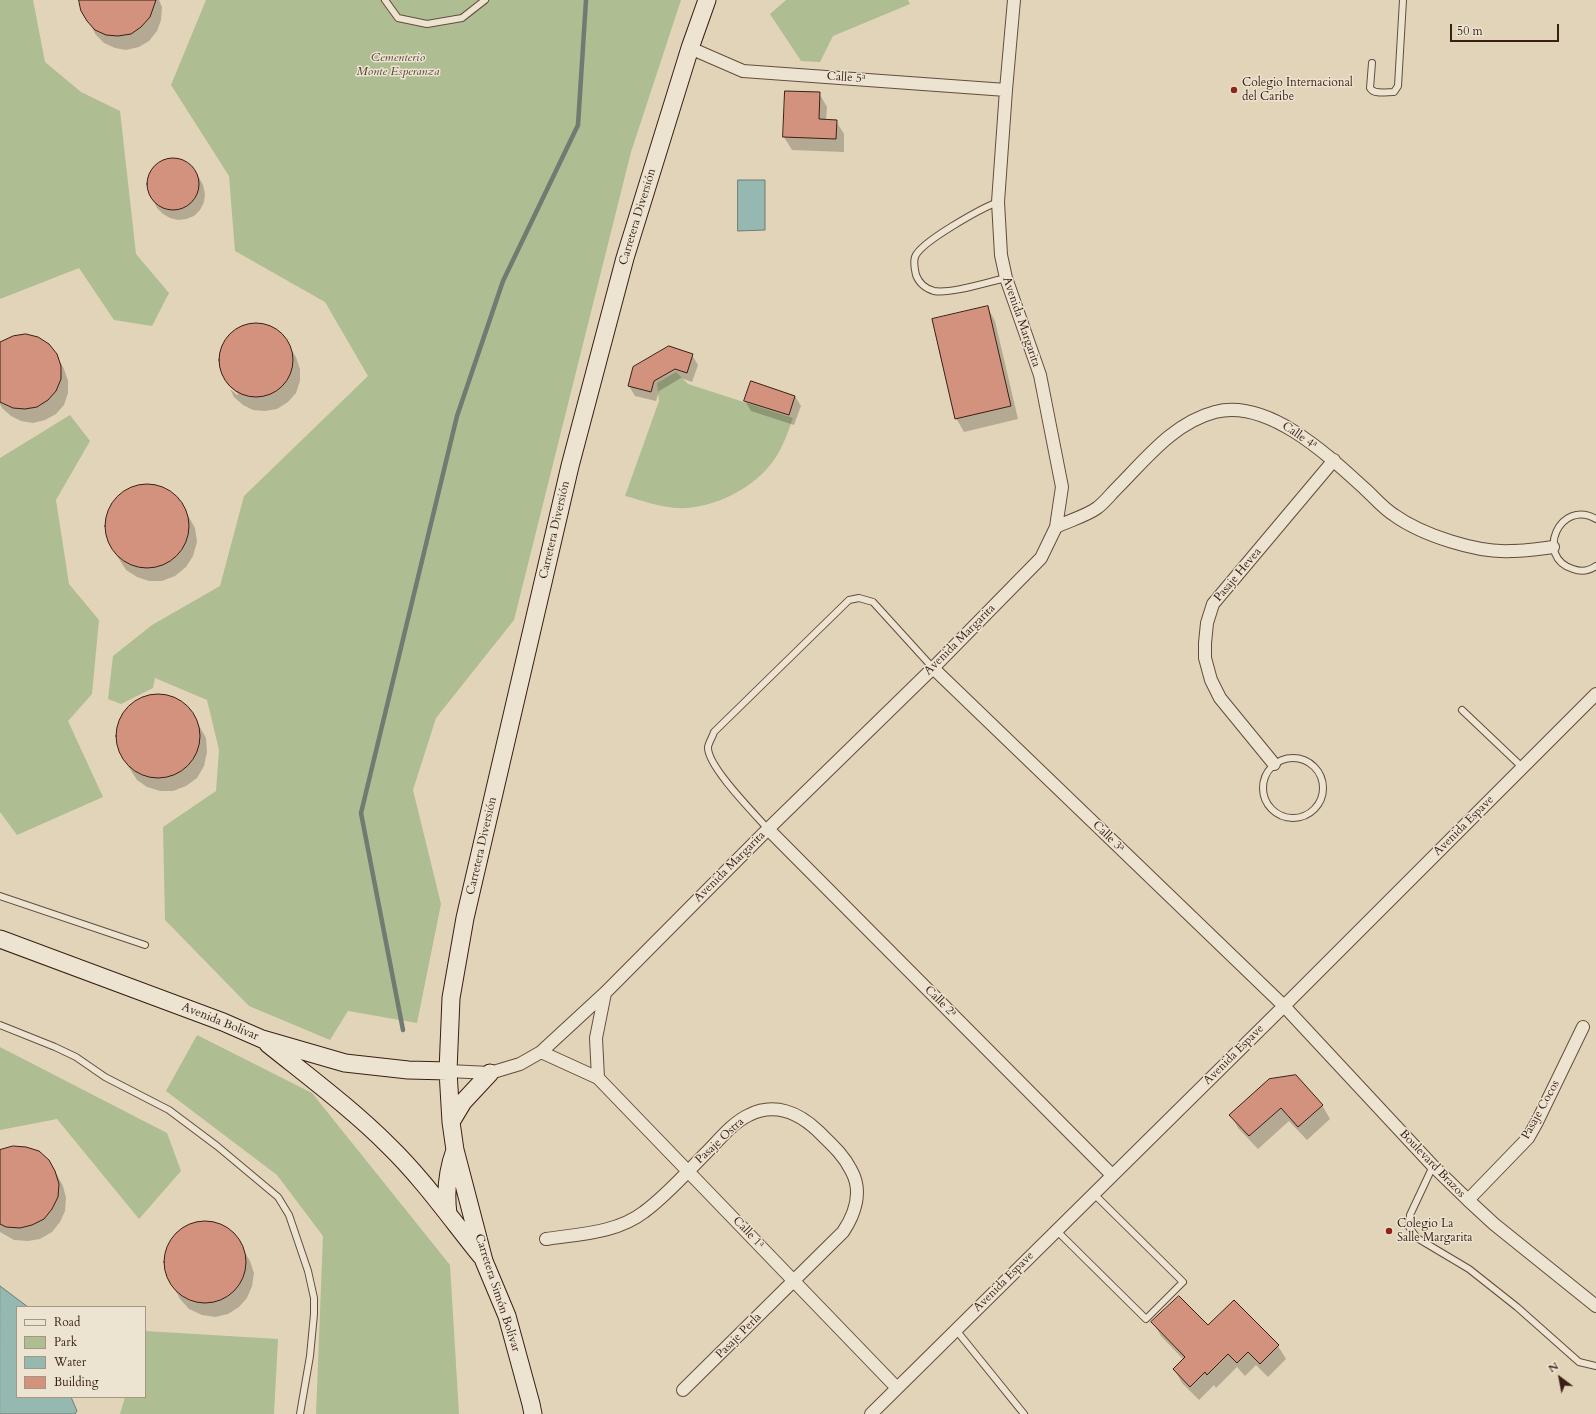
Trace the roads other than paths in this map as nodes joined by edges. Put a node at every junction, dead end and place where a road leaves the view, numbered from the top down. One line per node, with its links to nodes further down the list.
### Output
1 (385, 0): 2 (lane)
2 (485, 0)
3 (707, 0): 6 (main road, Carretera Diversión)
4 (1014, 0): 8 (street, Avenida Margarita)
5 (1403, 0): 7 (lane)
6 (690, 48): 8 (street, Calle 5ª); 31 (main road, Carretera Diversión)
7 (1372, 63)
8 (1006, 90): 9 (street, Avenida Margarita)
9 (998, 202): 10 (street, Avenida Margarita); 10 (lane)
10 (1006, 278): 13 (street, Avenida Margarita)
11 (1334, 460): 13 (street, Calle 4ª); 14 (street, Calle 4ª); 19 (street, Pasaje Hevea)
12 (1596, 519): 14 (lane)
13 (1056, 527): 16 (street, Avenida Margarita)
14 (1553, 547): 15 (lane)
15 (1596, 566)
16 (933, 668): 21 (street, Avenida Margarita); 21 (lane); 26 (street, Calle 3ª)
17 (1596, 694): 20 (street, Avenida Espave)
18 (1462, 710): 20 (lane)
19 (1274, 764): 19 (lane)
20 (1522, 767): 26 (street, Avenida Espave)
21 (768, 829): 25 (street, Avenida Margarita); 38 (street, Calle 2ª)
22 (0, 896): 24 (lane)
23 (0, 939): 29 (main road, Avenida Bolívar)
24 (145, 945)
25 (605, 993): 30 (street, Avenida Margarita); 33 (street)
26 (1284, 1006): 36 (street, Boulevard Brazos); 38 (street, Avenida Espave)
27 (0, 1026): 51 (lane)
28 (1583, 1027): 40 (street, Pasaje Cocos)
29 (262, 1039): 31 (main road, Avenida Bolívar); 41 (main road)
30 (541, 1052): 32 (street, Avenida Margarita); 33 (street)
31 (448, 1071): 32 (street, Avenida Margarita); 34 (main road, Carretera Simón Bolívar)
32 (490, 1073): 34 (main road)
33 (598, 1078): 37 (street, Calle 1ª)
34 (451, 1122): 35 (main road, Carretera Simón Bolívar)
35 (455, 1150): 41 (main road, Carretera Simón Bolívar); 44 (main road, Carretera Simón Bolívar)
36 (1433, 1166): 40 (street, Boulevard Brazos); 48 (lane)
37 (688, 1172): 43 (street, Pasaje Ostra); 45 (street, Calle 1ª); 45 (street, Pasaje Ostra)
38 (1112, 1175): 39 (street, Avenida Espave)
39 (1094, 1194): 42 (street, Avenida Espave); 42 (lane)
40 (1468, 1200): 46 (street, Boulevard Brazos)
41 (448, 1214): 44 (main road)
42 (1056, 1230): 47 (street, Avenida Espave)
43 (546, 1239)
44 (484, 1261): 52 (main road, Carretera Simón Bolívar)
45 (794, 1281): 49 (street, Calle 1ª); 50 (street, Pasaje Perla)
46 (1596, 1306)
47 (956, 1330): 49 (street, Avenida Espave); 54 (lane)
48 (1596, 1366)
49 (897, 1388): 53 (street, Avenida Espave)
50 (683, 1390)
51 (300, 1414)
52 (533, 1414)
53 (871, 1414)
54 (1024, 1414)

